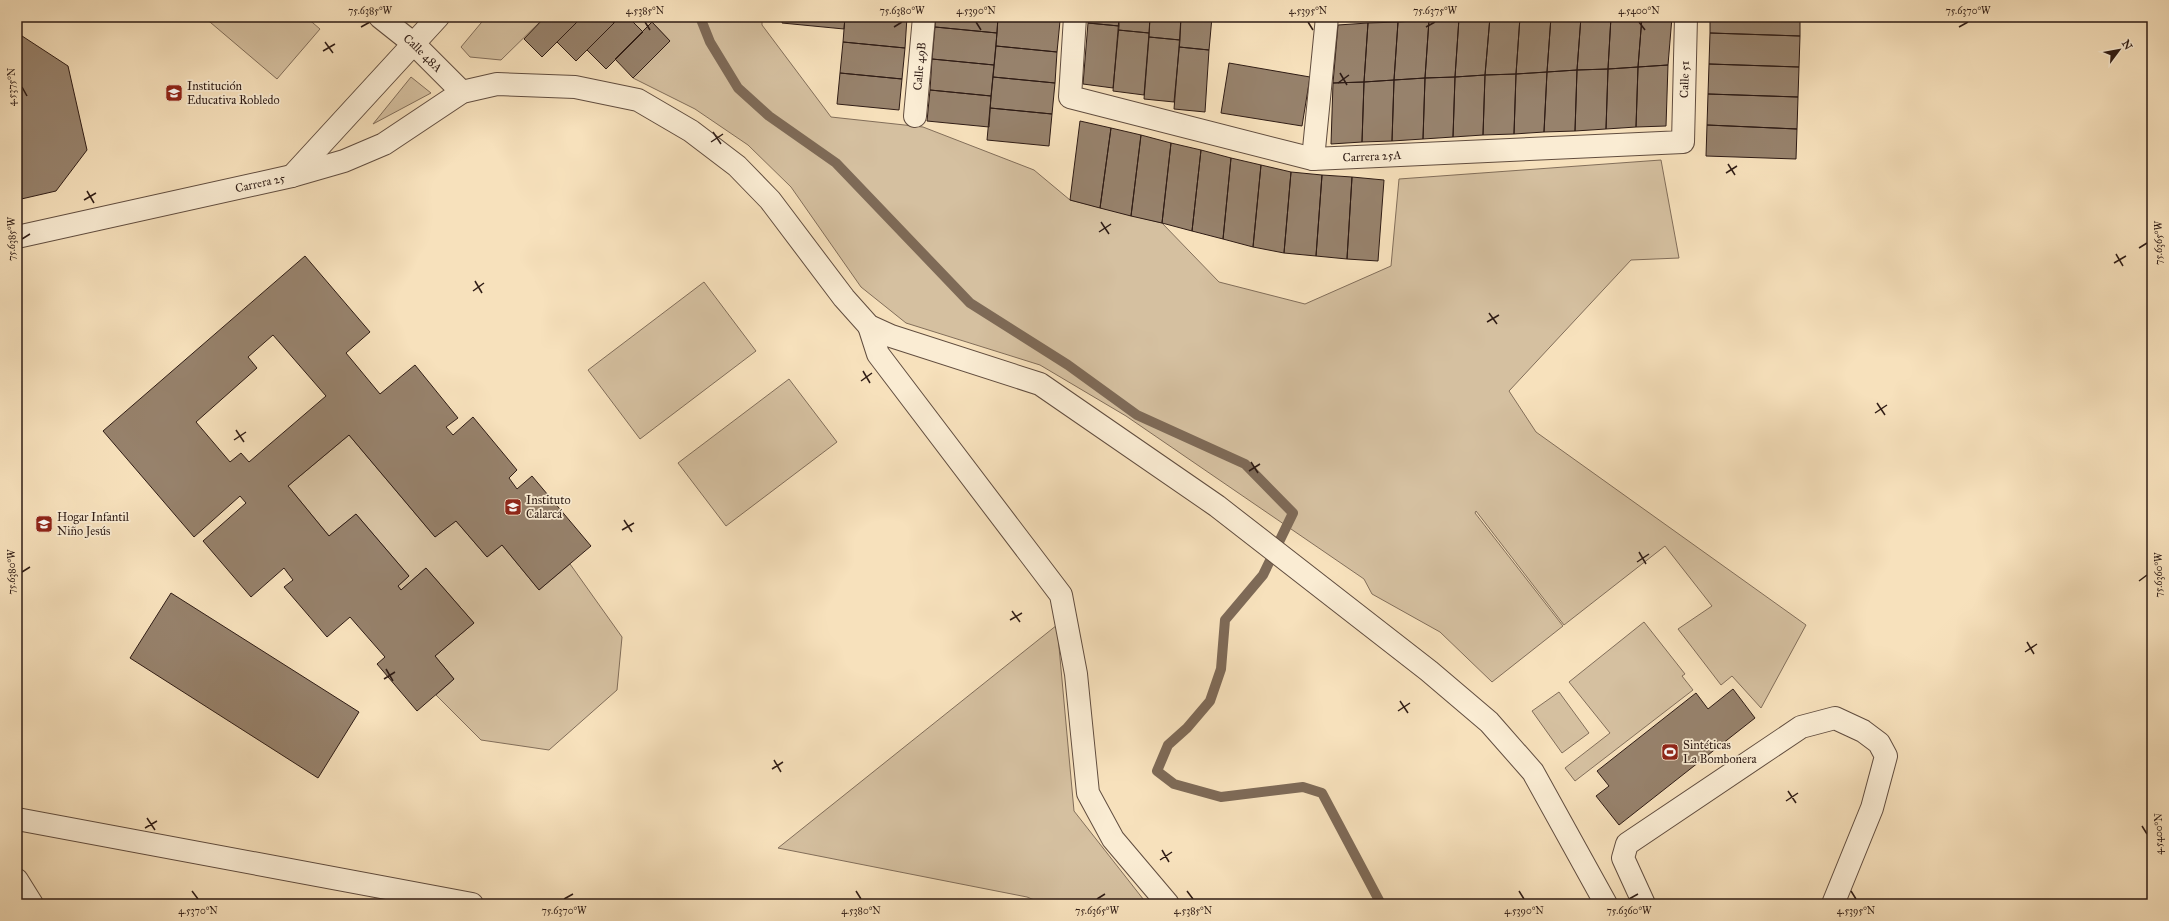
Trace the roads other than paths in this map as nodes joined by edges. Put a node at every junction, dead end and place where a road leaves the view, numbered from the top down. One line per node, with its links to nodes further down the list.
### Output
1 (380, 17): 7 (street, Calle 48A)
2 (438, 17): 7 (street, Carrera 25)
3 (924, 17): 9 (street, Calle 49B)
4 (1075, 17): 11 (street, Carrera 25A)
5 (1327, 17): 11 (street)
6 (1686, 17): 10 (street, Calle 51)
7 (414, 44): 8 (street, Calle 48A); 12 (street, Carrera 25)
8 (462, 92): 12 (street); 14 (street)
9 (915, 116)
10 (1683, 142): 11 (street, Carrera 25A)
11 (1312, 159)
12 (292, 176): 13 (street, Carrera 25)
13 (17, 236)
14 (869, 326): 19 (street); 20 (street)
15 (17, 819): 18 (street)
16 (17, 880): 17 (street)
17 (32, 904)
18 (472, 904)
19 (1168, 904)
20 (1606, 904)
21 (1644, 904): 22 (street)
22 (1833, 904)

